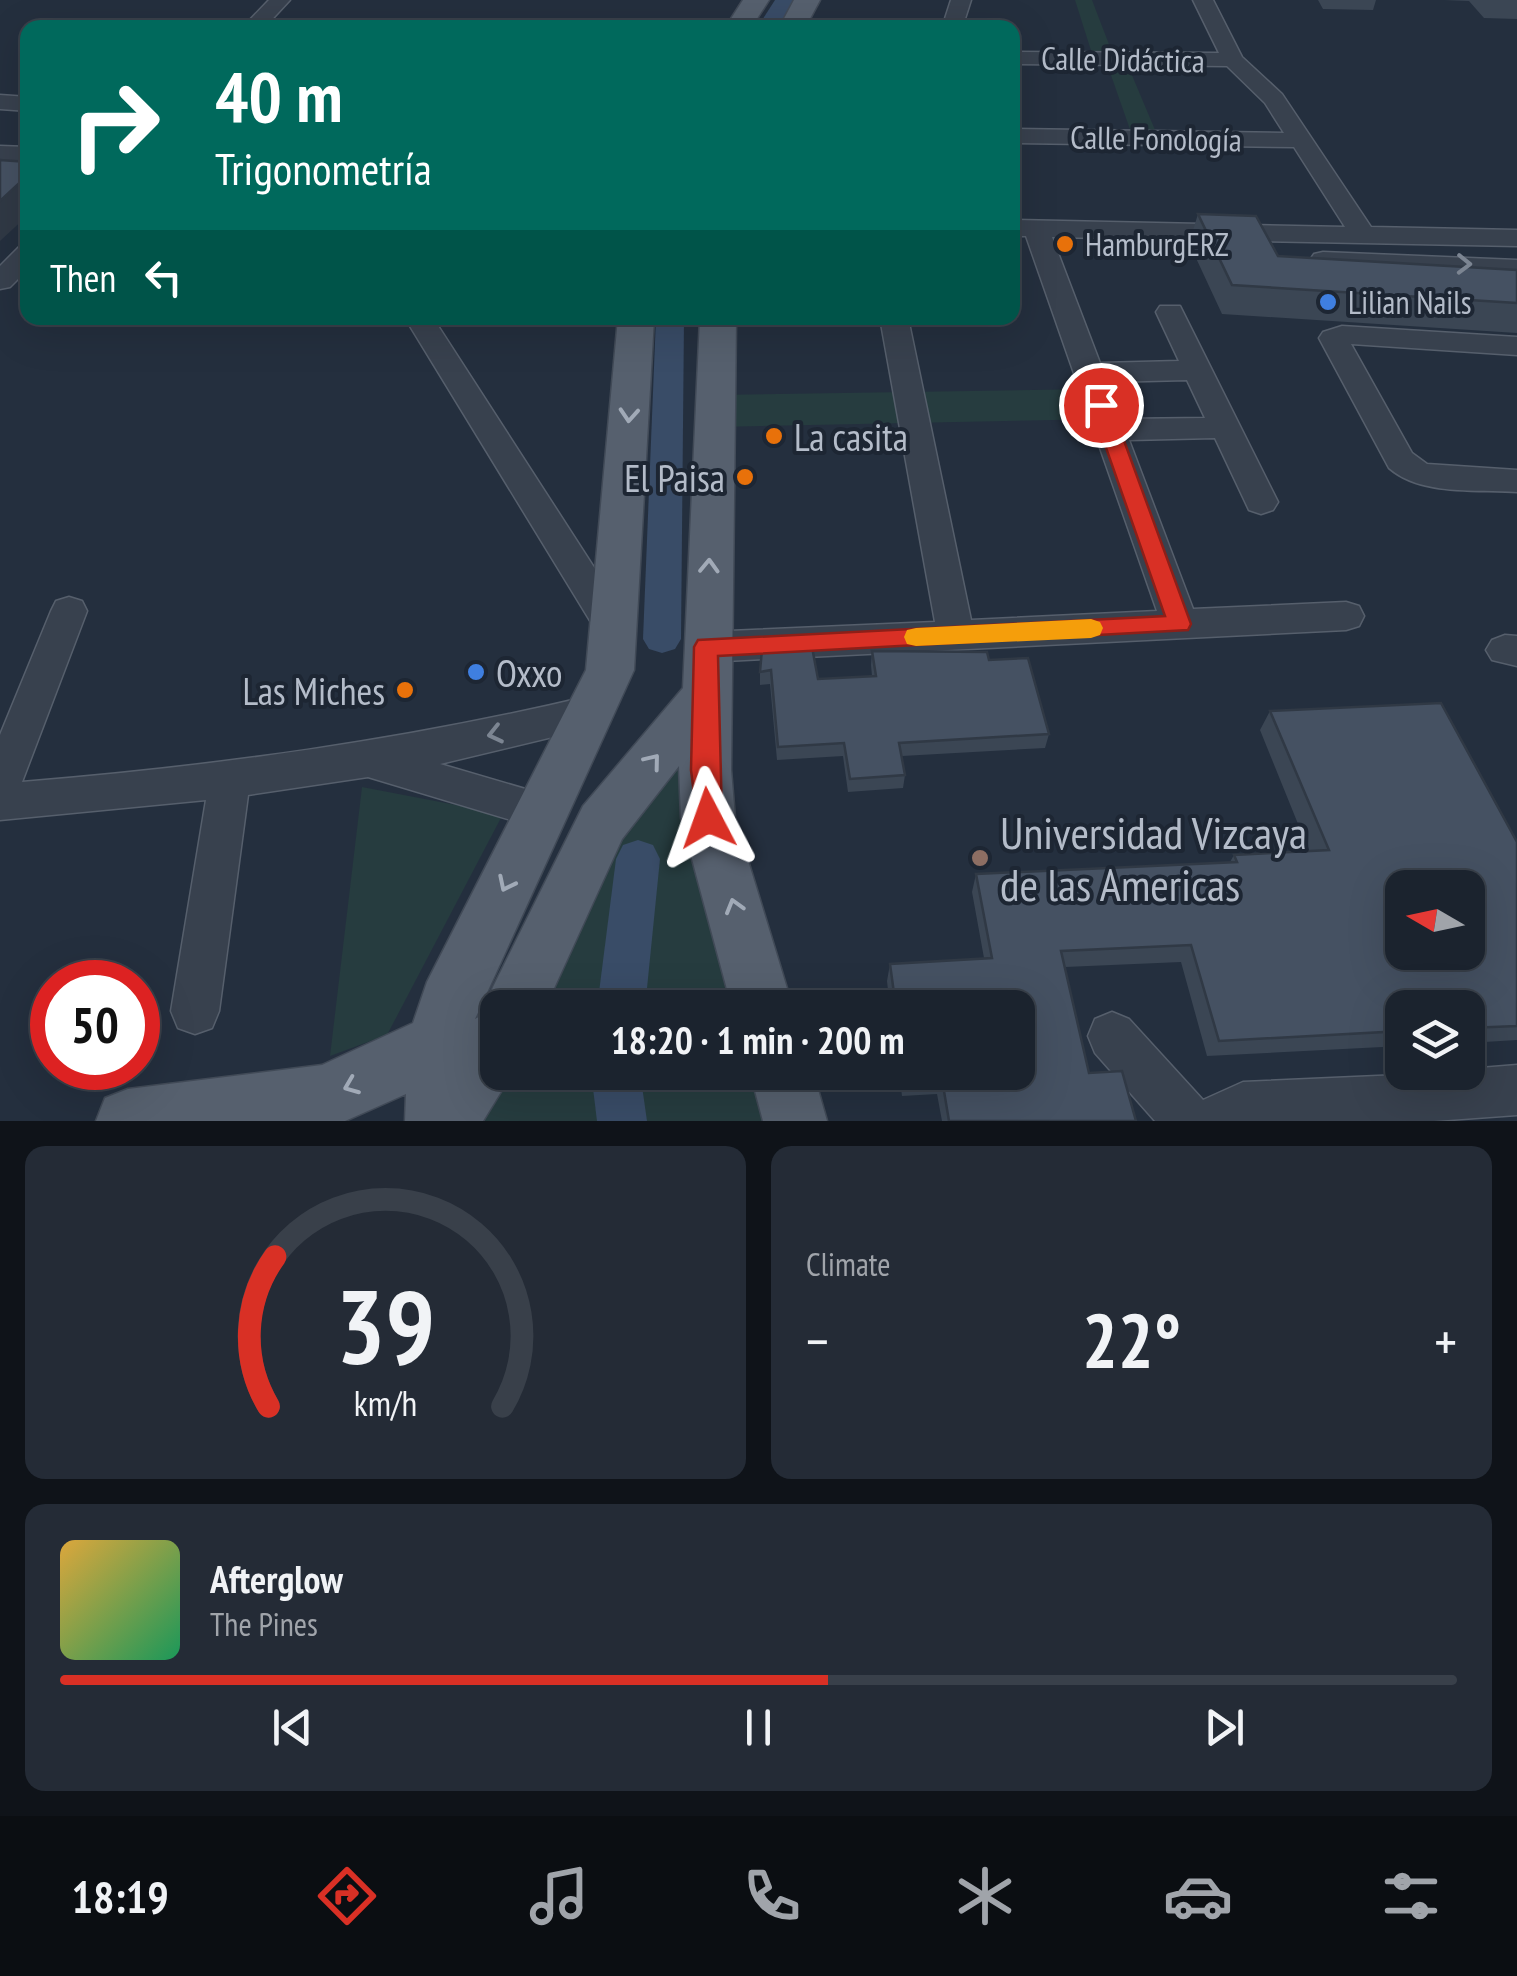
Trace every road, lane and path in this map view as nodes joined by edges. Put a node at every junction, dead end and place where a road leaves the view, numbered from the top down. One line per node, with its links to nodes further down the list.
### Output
1 (280, 0): 3 (street)
2 (1204, 0): 4 (street)
3 (260, 20)
4 (1250, 56): 5 (street, Calle Didáctica); 6 (street); 6 (street)
5 (1020, 58)
6 (1274, 99): 8 (street)
7 (1020, 136): 8 (street, Calle Fonología)
8 (1300, 140): 10 (street)
9 (1024, 228): 10 (street); 24 (street)
10 (1372, 235): 11 (street); 13 (street)
11 (1517, 238)
12 (20, 261): 15 (street)
13 (1398, 263): 14 (street, one-way to 14); 16 (street)
14 (1517, 268)
15 (0, 280)
16 (1517, 288)
17 (1170, 312): 23 (street)
18 (424, 325): 32 (street)
19 (636, 325): 32 (main road, one-way to 32)
20 (718, 325): 34 (main road, one-way to 20)
21 (895, 325): 33 (street)
22 (1517, 346): 27 (street)
23 (1198, 370): 24 (street); 25 (street)
24 (1088, 373): 26 (street)
25 (1226, 428): 26 (street); 28 (street)
26 (1110, 430): 31 (street)
27 (1517, 481)
28 (1262, 502)
29 (69, 611): 39 (street)
30 (1346, 616): 31 (street)
31 (1180, 624): 33 (street)
32 (614, 627): 36 (main road)
33 (956, 635): 34 (street)
34 (706, 647): 35 (main road)
35 (704, 698): 42 (main road, one-way to 35); 43 (main road, one-way to 35)
36 (590, 712): 37 (street, one-way to 37); 41 (main road)
37 (364, 760): 38 (street); 41 (street)
38 (230, 778): 40 (street); 44 (street)
39 (0, 785)
40 (0, 802)
41 (542, 812): 46 (main road, one-way to 46)
42 (523, 990)
43 (757, 990)
44 (194, 1011)
45 (1112, 1036): 54 (street)
46 (468, 1041): 50 (main road, one-way to 50); 51 (main road); 52 (main road)
47 (786, 1090): 53 (main road)
48 (1517, 1090): 49 (street)
49 (1318, 1113): 55 (street)
50 (128, 1121)
51 (437, 1121)
52 (446, 1121)
53 (795, 1121)
54 (1188, 1121)
55 (1214, 1121)

